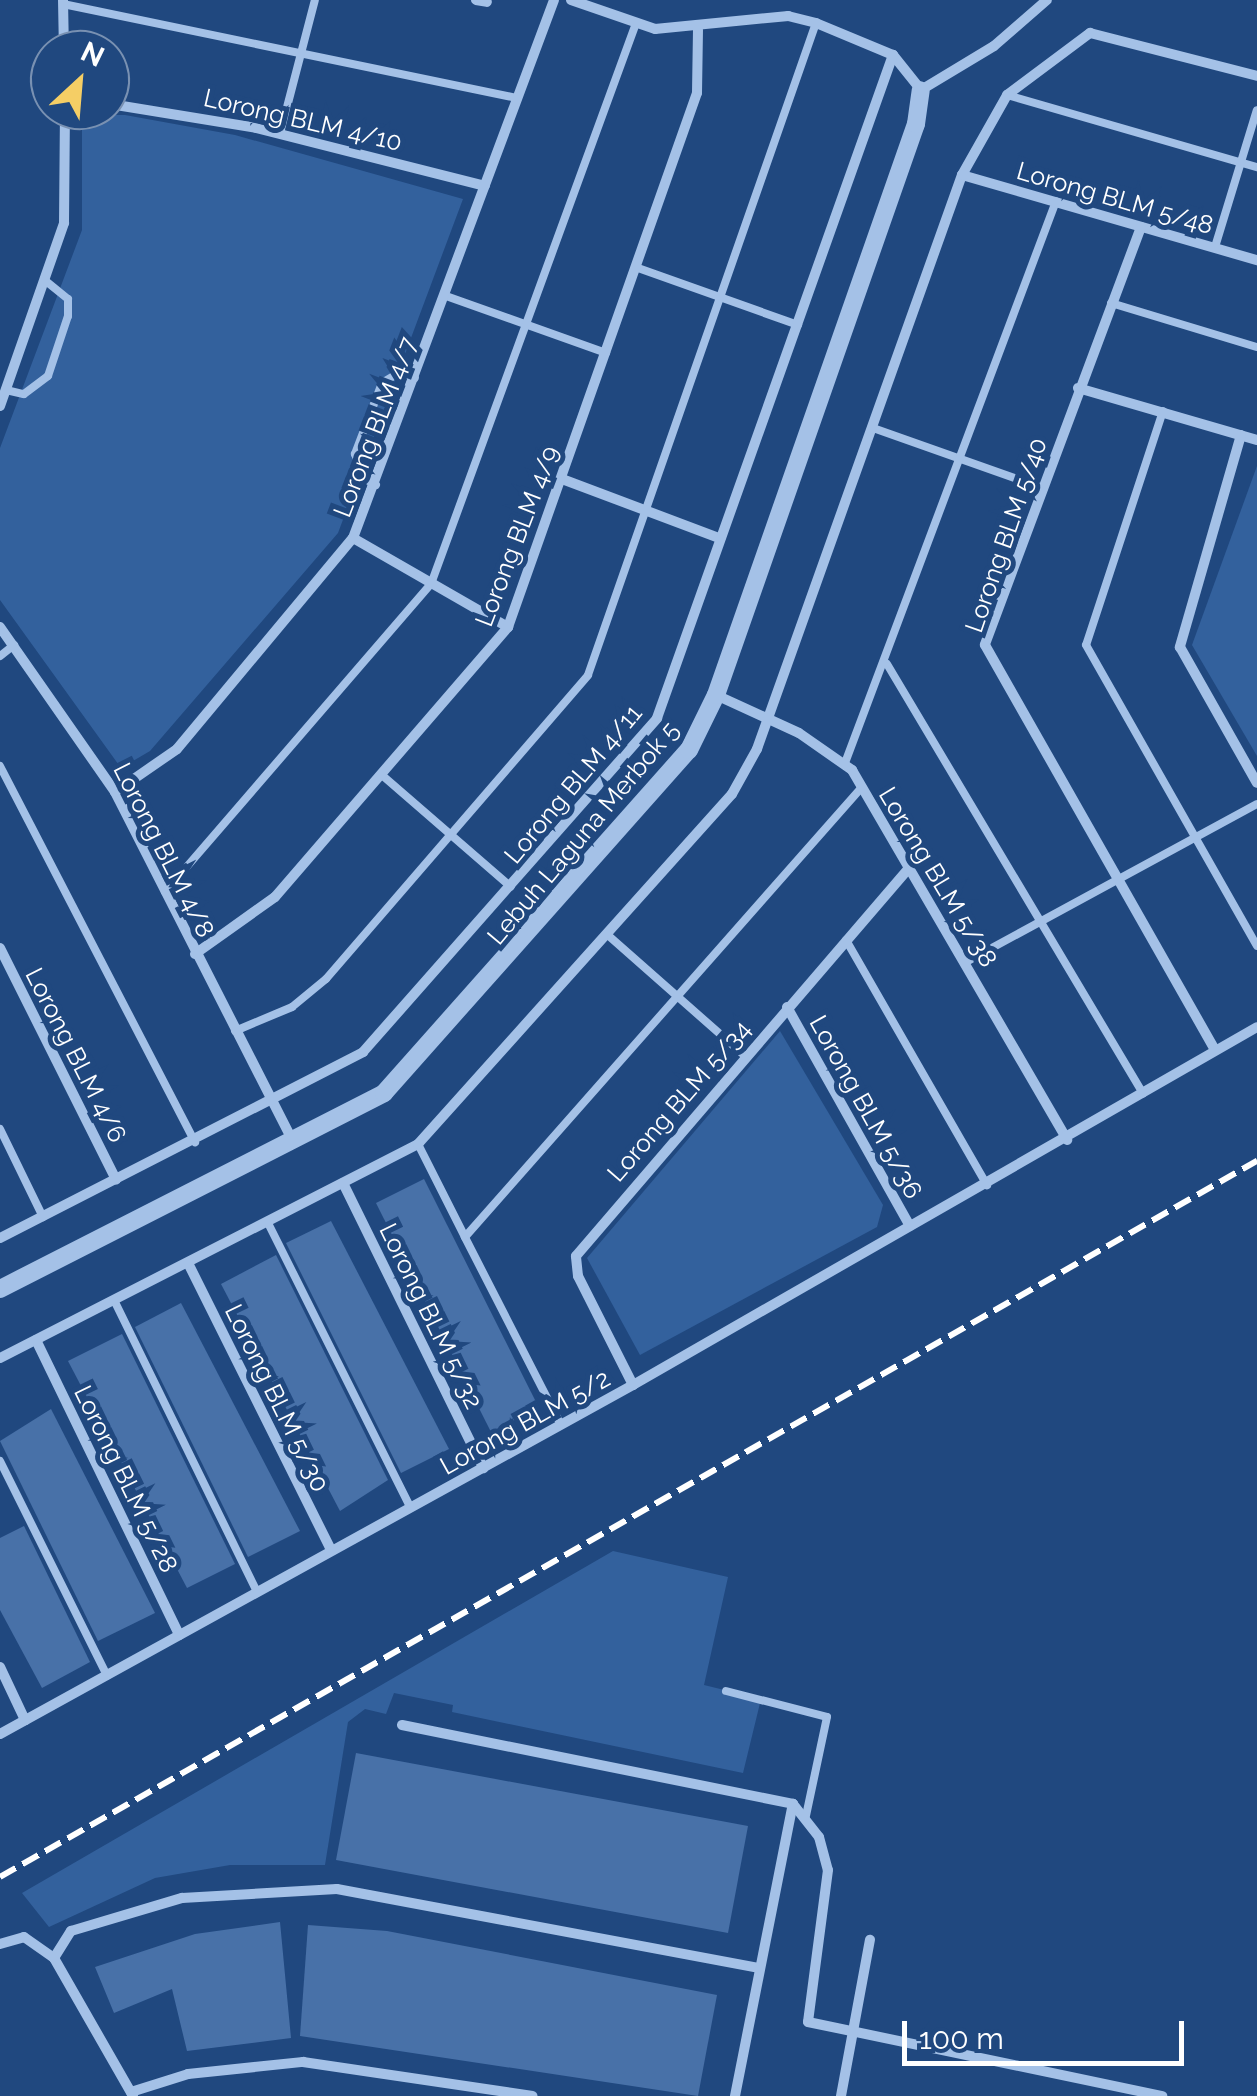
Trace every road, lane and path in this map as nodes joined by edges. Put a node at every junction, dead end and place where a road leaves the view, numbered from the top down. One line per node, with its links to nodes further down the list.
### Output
1 (315, 0): 10 (lane)
2 (554, 0): 15 (street, Lorong BLM 4/7)
3 (571, 0): 7 (street)
4 (1046, 0): 13 (street)
5 (63, 2): 8 (street); 10 (lane)
6 (816, 23): 9 (street); 11 (street); 31 (lane)
7 (634, 26): 9 (street); 33 (lane)
8 (64, 30)
9 (698, 30): 28 (street, Lorong BLM 4/9)
10 (302, 52): 15 (lane); 19 (lane)
11 (893, 54): 13 (street); 34 (street, Lorong BLM 4/11)
12 (1257, 76): 14 (street)
13 (921, 90): 58 (street, Lebuh Laguna Merbok 5)
14 (1007, 96): 20 (lane); 22 (street)
15 (518, 98): 23 (street, Lorong BLM 4/7)
16 (130, 108): 19 (street, Lorong BLM 4/10)
17 (1257, 110): 20 (lane)
18 (65, 130): 29 (street)
19 (280, 134): 23 (street, Lorong BLM 4/10)
20 (1242, 162): 21 (lane); 26 (lane)
21 (1257, 167)
22 (962, 174): 24 (street, Lorong BLM 5/48); 42 (street)
23 (485, 186): 30 (street, Lorong BLM 4/7)
24 (1056, 201): 25 (street, Lorong BLM 5/48); 45 (lane)
25 (1141, 227): 26 (street, Lorong BLM 5/48); 32 (street, Lorong BLM 5/40)
26 (1216, 248): 27 (street, Lorong BLM 5/48)
27 (1257, 260)
28 (638, 268): 31 (lane); 36 (street, Lorong BLM 4/9)
29 (46, 281): 39 (street); 39 (lane)
30 (446, 296): 33 (lane); 37 (street, Lorong BLM 4/7)
31 (719, 298): 34 (lane); 49 (lane)
32 (1111, 303): 35 (lane); 38 (street, Lorong BLM 5/40)
33 (528, 324): 36 (lane); 52 (lane)
34 (800, 326): 51 (street, Lorong BLM 4/11)
35 (1257, 347)
36 (607, 354): 46 (street, Lorong BLM 4/9)
37 (416, 378): 47 (street, Lorong BLM 4/7); 47 (lane)
38 (1078, 388): 41 (street); 48 (street, Lorong BLM 5/40)
39 (6, 390): 40 (street)
40 (0, 406)
41 (1162, 411): 43 (street); 68 (lane)
42 (873, 428): 45 (lane); 59 (street)
43 (1242, 435): 44 (street); 63 (street)
44 (1257, 440)
45 (958, 458): 48 (lane); 57 (lane)
46 (562, 479): 49 (street); 53 (street, Lorong BLM 4/9)
47 (376, 485): 50 (street, Lorong BLM 4/7)
48 (1042, 488): 70 (street, Lorong BLM 5/40)
49 (646, 510): 51 (street); 67 (lane)
50 (353, 538): 52 (street); 65 (street, Lorong BLM 4/7)
51 (719, 538): 71 (street, Lorong BLM 4/11)
52 (431, 584): 53 (street); 72 (lane)
53 (508, 626): 62 (street, Lorong BLM 4/9)
54 (0, 627): 55 (street, Lorong BLM 4/8)
55 (14, 646): 56 (lane); 65 (street, Lorong BLM 4/8)
56 (0, 656)
57 (887, 664): 60 (lane); 73 (lane)
58 (716, 694): 59 (street, Lorong BLM 5/38); 91 (street, Lebuh Laguna Merbok 5)
59 (768, 716): 60 (street, Lorong BLM 5/38); 74 (street)
60 (846, 763): 64 (street, Lorong BLM 5/38)
61 (0, 766): 90 (lane)
62 (384, 776): 67 (lane); 78 (street, Lorong BLM 4/9)
63 (1257, 783)
64 (862, 788): 69 (street, Lorong BLM 5/38); 80 (lane)
65 (115, 792): 72 (street, Lorong BLM 4/8)
66 (1257, 804): 68 (lane)
67 (450, 834): 71 (lane); 83 (lane)
68 (1198, 838): 70 (lane); 76 (lane)
69 (910, 868): 75 (street, Lorong BLM 5/34); 79 (street, Lorong BLM 5/38)
70 (1117, 878): 73 (lane); 84 (street, Lorong BLM 5/40)
71 (512, 887): 87 (street, Lorong BLM 4/11)
72 (165, 892): 78 (street, Lorong BLM 4/8)
73 (1036, 921): 79 (lane); 86 (lane)
74 (610, 937): 80 (lane); 92 (street)
75 (846, 940): 81 (street, Lorong BLM 5/34); 95 (lane)
76 (1257, 946)
77 (0, 948): 93 (street, Lorong BLM 4/6)
78 (195, 954): 83 (street, Lorong BLM 4/8)
79 (966, 962): 89 (street, Lorong BLM 5/38)
80 (682, 999): 85 (lane); 99 (lane)
81 (788, 1007): 85 (street, Lorong BLM 5/34); 98 (street, Lorong BLM 5/36)
82 (1257, 1027): 84 (street, Lorong BLM 5/2)
83 (235, 1031): 87 (street, Lorong BLM 4/8)
84 (1215, 1050): 86 (street, Lorong BLM 5/2)
85 (745, 1056): 106 (street, Lorong BLM 5/34)
86 (1144, 1094): 89 (street, Lorong BLM 5/2)
87 (273, 1103): 90 (street, Lorong BLM 4/11); 91 (street, Lorong BLM 4/8)
88 (0, 1129): 96 (lane)
89 (1067, 1140): 95 (street, Lorong BLM 5/2)
90 (194, 1142): 93 (street, Lorong BLM 4/11)
91 (293, 1142): 102 (street, Lebuh Laguna Merbok 5)
92 (418, 1144): 94 (street); 99 (lane)
93 (116, 1180): 96 (street, Lorong BLM 4/11)
94 (343, 1183): 97 (street); 109 (street, Lorong BLM 5/32)
95 (987, 1185): 98 (street, Lorong BLM 5/2)
96 (43, 1217): 100 (street, Lorong BLM 4/11)
97 (268, 1223): 101 (street); 110 (lane)
98 (910, 1226): 106 (street, Lorong BLM 5/2)
99 (465, 1237): 107 (lane)
100 (0, 1238)
101 (188, 1263): 103 (street); 111 (street, Lorong BLM 5/30)
102 (0, 1290)
103 (114, 1300): 104 (street); 112 (lane)
104 (36, 1340): 105 (street); 113 (street, Lorong BLM 5/28)
105 (0, 1358)
106 (634, 1385): 107 (street, Lorong BLM 5/2)
107 (561, 1425): 109 (street, Lorong BLM 5/2)
108 (0, 1461): 115 (lane)
109 (482, 1468): 110 (street, Lorong BLM 5/2)
110 (410, 1507): 111 (street, Lorong BLM 5/2)
111 (331, 1550): 112 (street, Lorong BLM 5/2)
112 (257, 1592): 113 (street, Lorong BLM 5/2)
113 (179, 1635): 115 (street, Lorong BLM 5/2)
114 (0, 1667): 117 (street)
115 (108, 1677): 117 (street, Lorong BLM 5/2)
116 (726, 1691): 121 (lane)
117 (25, 1720): 119 (street, Lorong BLM 5/2)
118 (402, 1725): 120 (street)
119 (0, 1734)
120 (794, 1804): 121 (street); 125 (street)
121 (806, 1816): 126 (street)
122 (870, 1940): 126 (street)
123 (0, 1944): 124 (street)
124 (54, 1958): 125 (street); 127 (street)
125 (760, 1968): 129 (street)
126 (852, 2036): 130 (street); 131 (street)
127 (132, 2094): 128 (street)
128 (533, 2096)
129 (735, 2096)
130 (840, 2096)
131 (1162, 2096)

